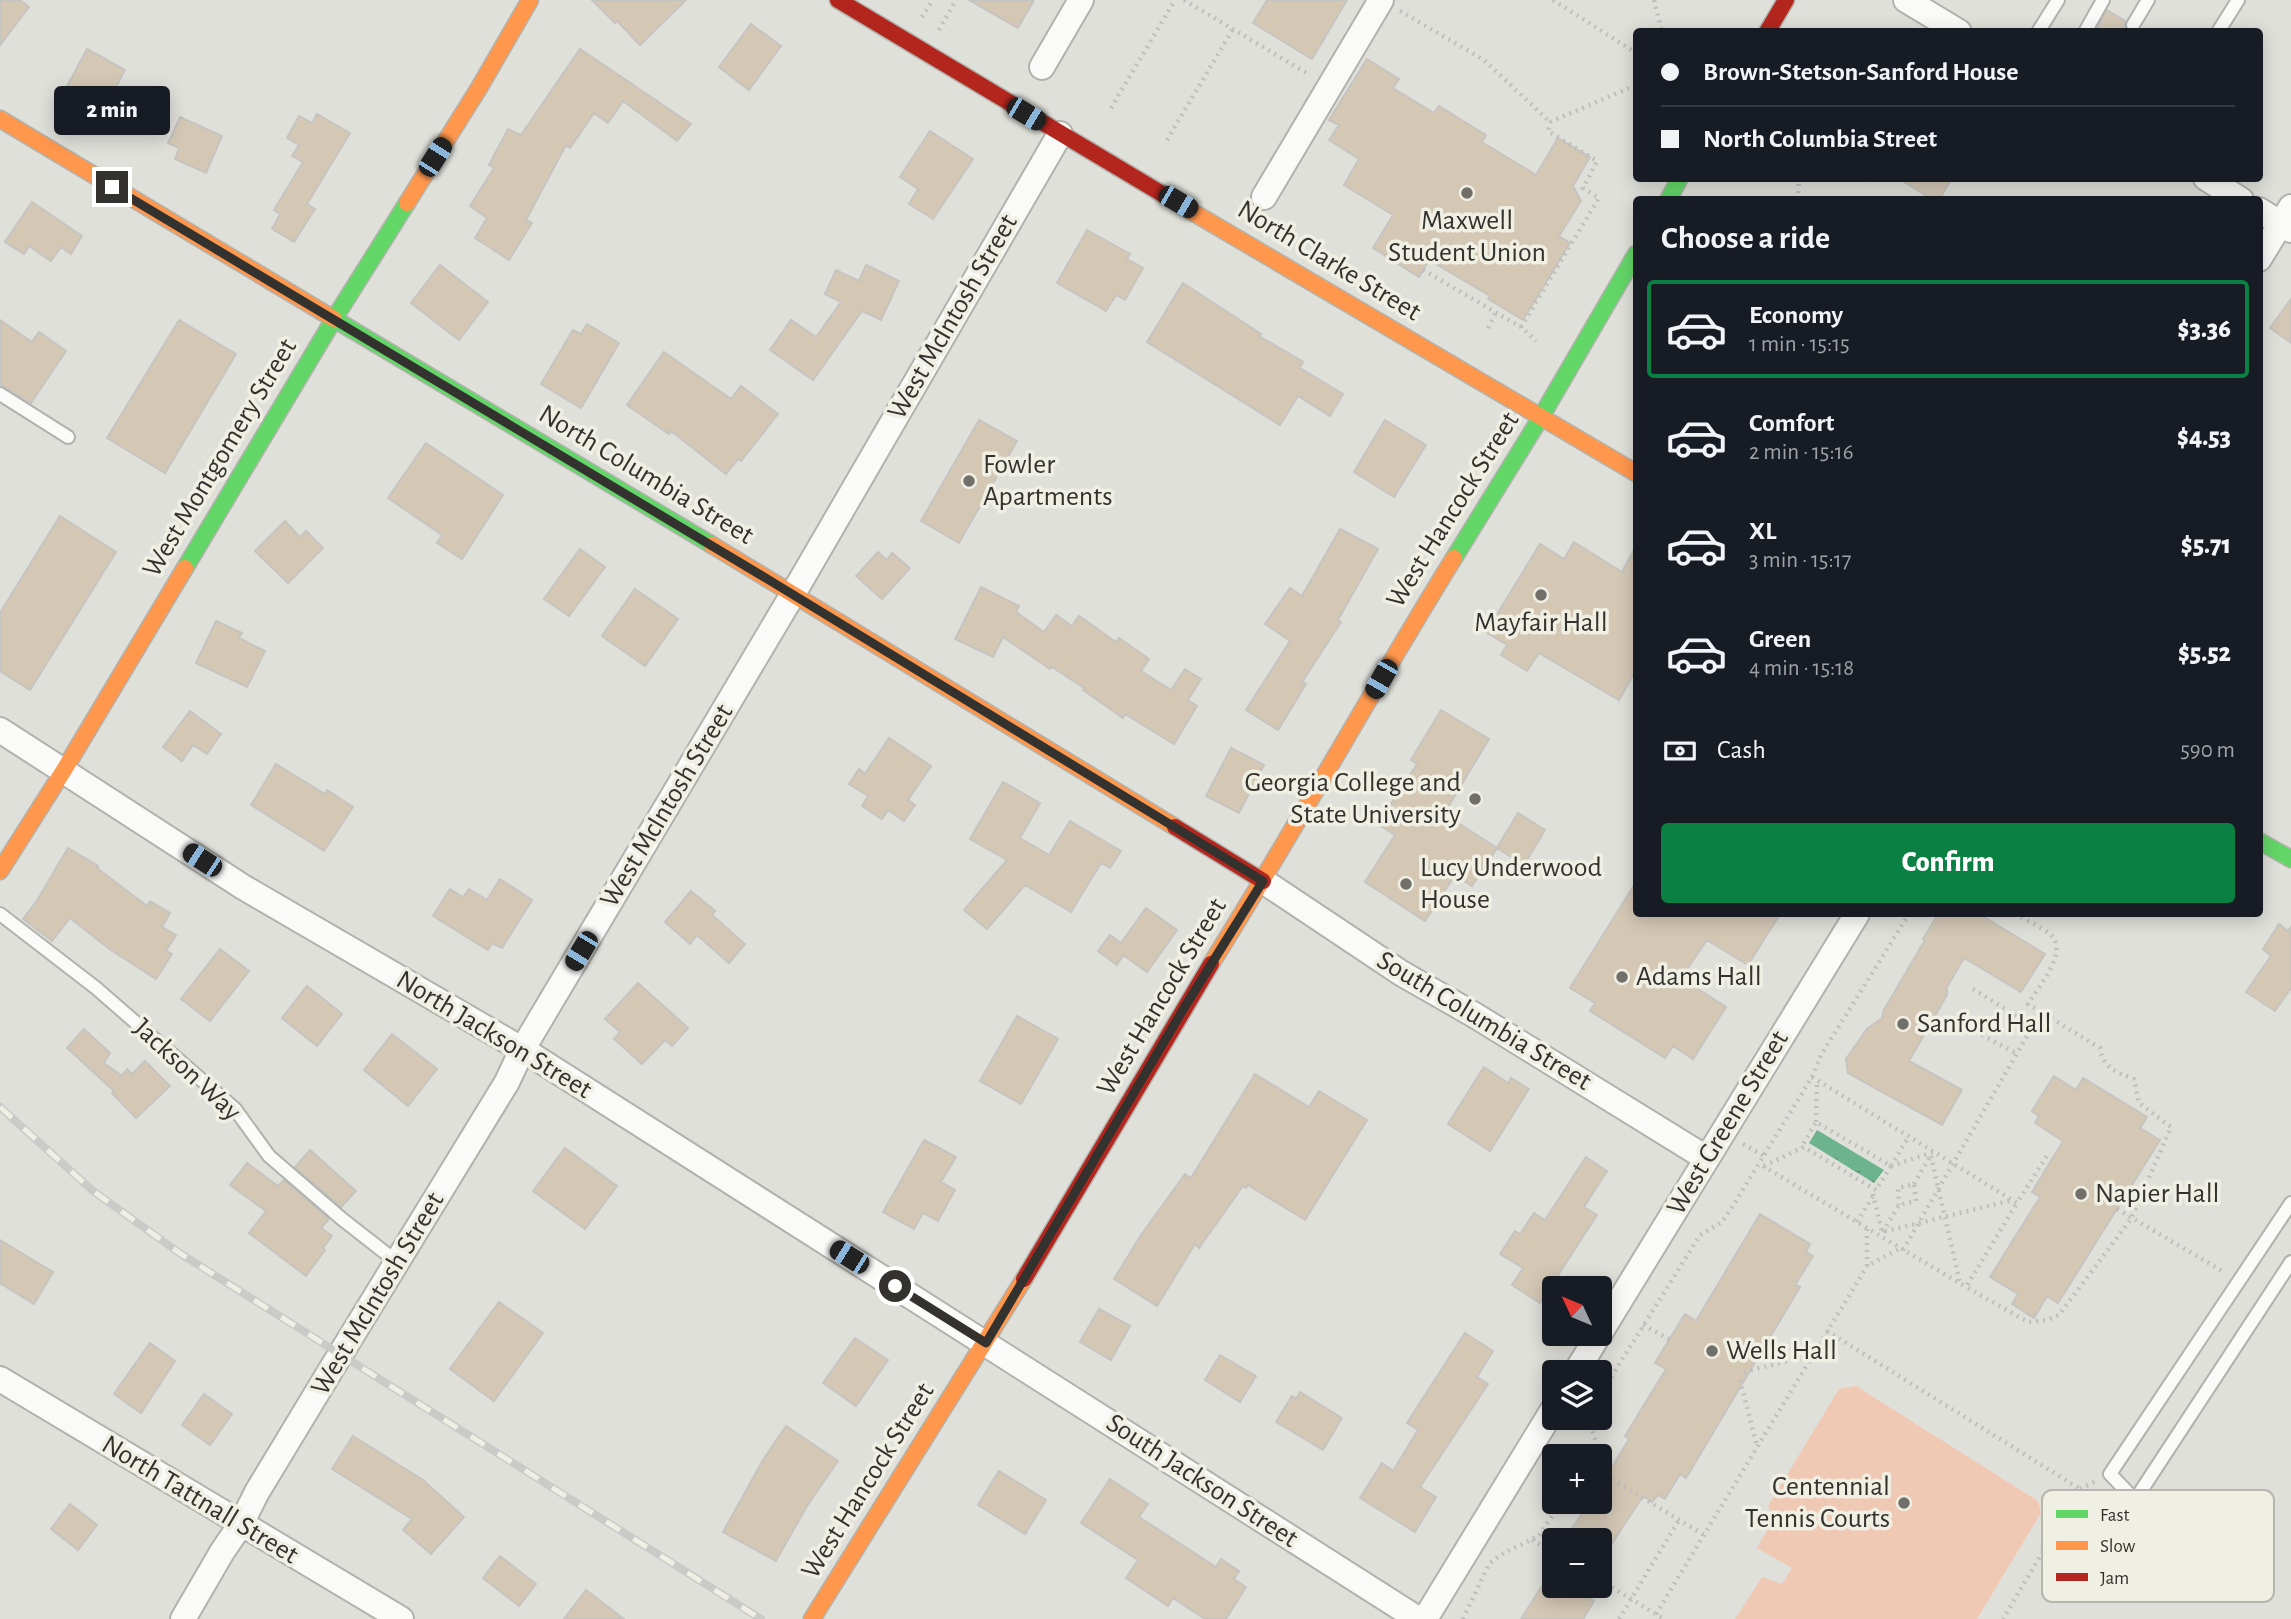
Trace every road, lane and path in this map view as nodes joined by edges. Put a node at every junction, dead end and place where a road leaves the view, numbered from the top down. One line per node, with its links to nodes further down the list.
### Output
1 (530, 0): 43 (main road, West Montgomery Street)
2 (838, 0): 32 (main road, North Clarke Street)
3 (956, 0): 16 (path)
4 (1081, 0): 26 (street)
5 (1175, 0): 29 (path)
6 (1184, 0): 24 (path)
7 (1381, 0): 28 (street); 31 (path)
8 (1553, 0): 25 (path)
9 (1654, 0): 18 (path)
10 (1786, 0): 19 (main road)
11 (1906, 0): 20 (street)
12 (2058, 0): 21 (lane)
13 (2103, 0): 22 (lane)
14 (2148, 0): 17 (lane)
15 (2238, 0): 23 (lane)
16 (948, 13)
17 (2133, 25)
18 (1661, 28)
19 (1769, 28)
20 (1952, 28)
21 (2040, 28)
22 (2087, 28)
23 (2220, 28)
24 (1233, 29): 28 (path); 33 (path)
25 (1633, 51)
26 (1042, 67)
27 (1633, 86): 31 (path)
28 (1329, 87): 36 (street)
29 (1111, 108)
30 (0, 119): 43 (main road, North Columbia Street)
31 (1550, 122): 44 (path)
32 (1060, 134): 48 (main road, North Clarke Street); 51 (street, West McIntosh Street)
33 (1167, 140)
34 (2212, 182): 35 (street)
35 (2235, 196)
36 (1264, 197)
37 (2263, 211): 38 (street)
38 (2288, 220): 39 (street)
39 (2263, 254)
40 (1633, 259): 48 (main road, West Hancock Street)
41 (1423, 270): 42 (path)
42 (1496, 312): 44 (path); 45 (path)
43 (334, 319): 51 (main road, North Columbia Street); 53 (main road, West Montgomery Street)
44 (1521, 327): 46 (path)
45 (1488, 328)
46 (1536, 341)
47 (0, 394): 49 (lane)
48 (1541, 417): 50 (main road, North Clarke Street); 57 (main road, West Hancock Street)
49 (68, 437)
50 (1633, 471)
51 (793, 594): 57 (main road, North Columbia Street); 66 (street, West McIntosh Street)
52 (0, 730): 53 (street, North Jackson Street)
53 (64, 770): 56 (main road, West Montgomery Street); 66 (street, North Jackson Street)
54 (2263, 843): 55 (main road)
55 (2291, 859)
56 (0, 871)
57 (1263, 881): 76 (street, South Columbia Street); 104 (main road, West Hancock Street)
58 (0, 914): 94 (lane, Jackson Way)
59 (1855, 917): 76 (street, West Greene Street)
60 (1907, 917): 68 (path)
61 (2020, 917): 63 (path)
62 (1973, 989): 65 (path)
63 (2041, 1012): 65 (path); 88 (path)
64 (1951, 1018): 67 (path)
65 (2033, 1026): 67 (path)
66 (522, 1050): 94 (street, West McIntosh Street); 104 (street, North Jackson Street)
67 (2017, 1054): 77 (path)
68 (1814, 1079): 69 (path); 70 (path); 75 (path)
69 (1816, 1122): 72 (path); 79 (path)
70 (1909, 1136): 73 (path); 79 (path)
71 (1743, 1144): 75 (path)
72 (1801, 1148): 78 (path); 82 (path)
73 (1932, 1154): 77 (path); 79 (path); 80 (path); 81 (path)
74 (2048, 1154): 83 (path)
75 (1764, 1156): 78 (path)
76 (1706, 1158): 100 (street, West Greene Street)
77 (1954, 1164): 81 (path); 83 (path)
78 (1762, 1165): 89 (path); 101 (path)
79 (1891, 1167): 82 (path)
80 (1914, 1184): 85 (path); 85 (path)
81 (1939, 1191): 87 (path); 90 (path)
82 (1875, 1192): 89 (path); 92 (path)
83 (2015, 1201): 87 (path); 99 (path)
84 (2291, 1202): 97 (lane)
85 (1899, 1205): 92 (path)
86 (2117, 1209): 88 (path)
87 (1945, 1217): 90 (path); 98 (path)
88 (2131, 1219): 97 (path); 99 (path)
89 (1857, 1222): 91 (path)
90 (1919, 1223): 92 (path); 93 (path)
91 (1867, 1228): 92 (path); 96 (path)
92 (1881, 1234): 93 (path)
93 (1902, 1249): 96 (path); 98 (path)
94 (397, 1262): 118 (street, West McIntosh Street)
95 (2291, 1262): 115 (lane)
96 (1867, 1266): 102 (path)
97 (2238, 1280): 114 (lane)
98 (1960, 1284): 99 (path)
99 (1966, 1287)
100 (1612, 1312)
101 (1643, 1325): 103 (path); 107 (path)
102 (1827, 1331): 105 (path); 113 (path)
103 (1670, 1339)
104 (986, 1343): 128 (main road, West Hancock Street); 129 (street, South Jackson Street)
105 (1813, 1355): 106 (path); 111 (path)
106 (1744, 1372)
107 (1612, 1375)
108 (0, 1379): 118 (street, North Tattnall Street)
109 (1740, 1380): 111 (path)
110 (1542, 1428): 130 (street)
111 (1757, 1447): 119 (path)
112 (1612, 1479): 117 (path)
113 (2079, 1490)
114 (2125, 1490)
115 (2142, 1490)
116 (1553, 1514): 120 (path)
117 (1679, 1520): 119 (path); 124 (path)
118 (242, 1524): 126 (street, West McIntosh Street); 127 (street, North Tattnall Street)
119 (1704, 1535): 125 (path)
120 (1531, 1539): 121 (path); 131 (path)
121 (1542, 1546)
122 (2042, 1553): 134 (path)
123 (1612, 1587): 124 (path)
124 (1631, 1599): 125 (path); 132 (path)
125 (1656, 1614): 133 (path)
126 (183, 1619)
127 (401, 1619)
128 (812, 1619)
129 (1418, 1619)
130 (1425, 1619)
131 (1463, 1619)
132 (1619, 1619)
133 (1664, 1619)
134 (2003, 1619)

